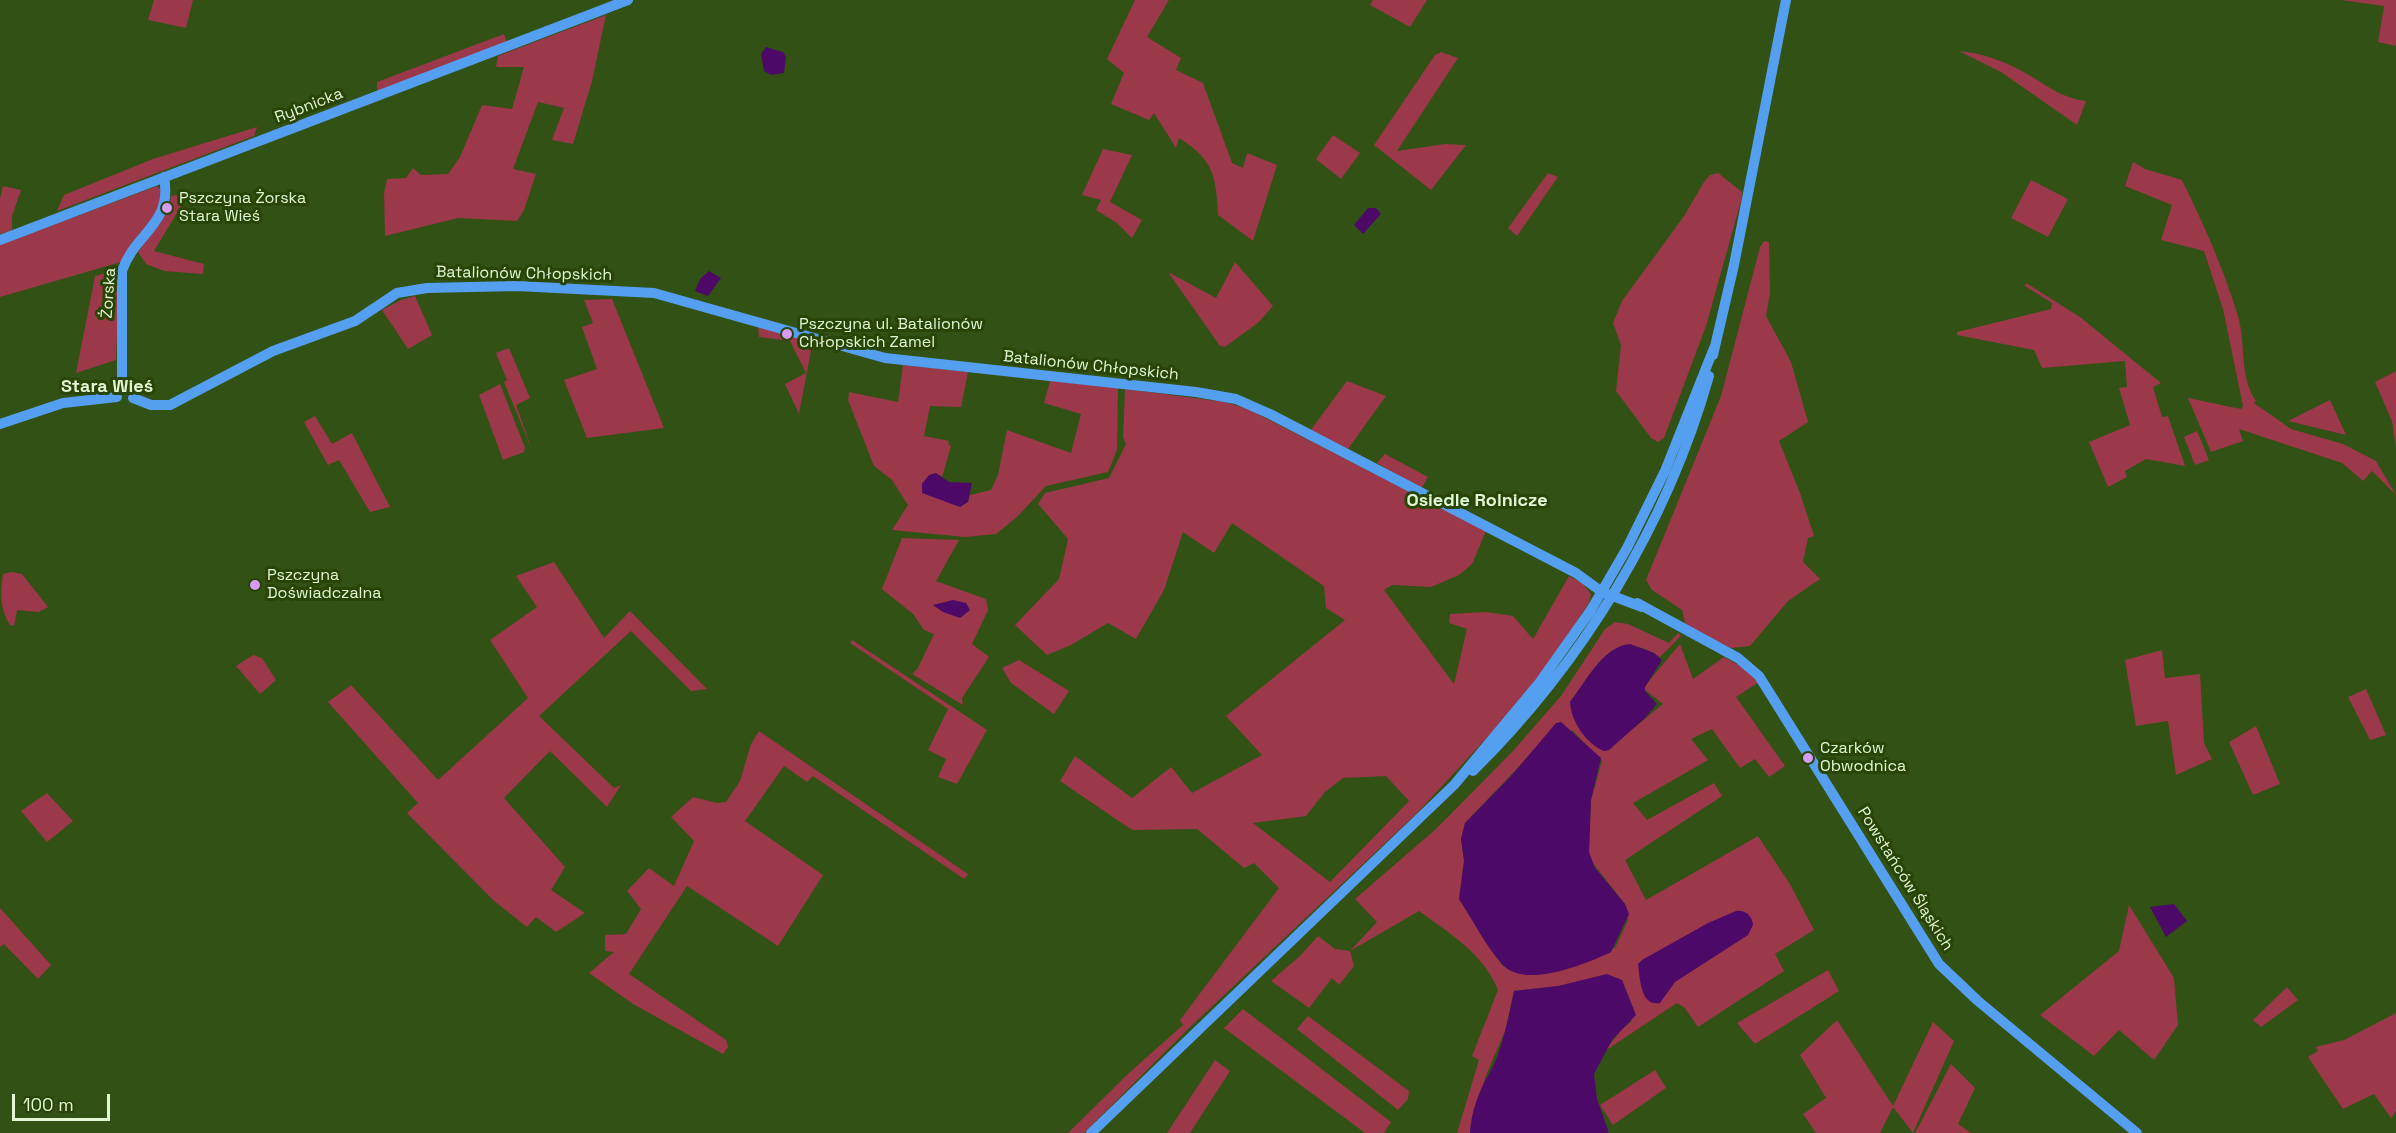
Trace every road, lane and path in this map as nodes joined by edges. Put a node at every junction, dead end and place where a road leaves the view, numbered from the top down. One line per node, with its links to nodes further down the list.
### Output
1 (628, 0): 3 (street, Rybnicka)
2 (1786, 0): 7 (street)
3 (164, 177): 4 (street, Rybnicka); 5 (street, Żorska)
4 (0, 240)
5 (119, 392): 6 (street); 7 (street, Batalionów Chłopskich)
6 (0, 424)
7 (1609, 590): 8 (street, Batalionów Chłopskich); 9 (street)
8 (1737, 657): 10 (street, Powstańców Śląskich)
9 (1091, 1133)
10 (2137, 1133)

